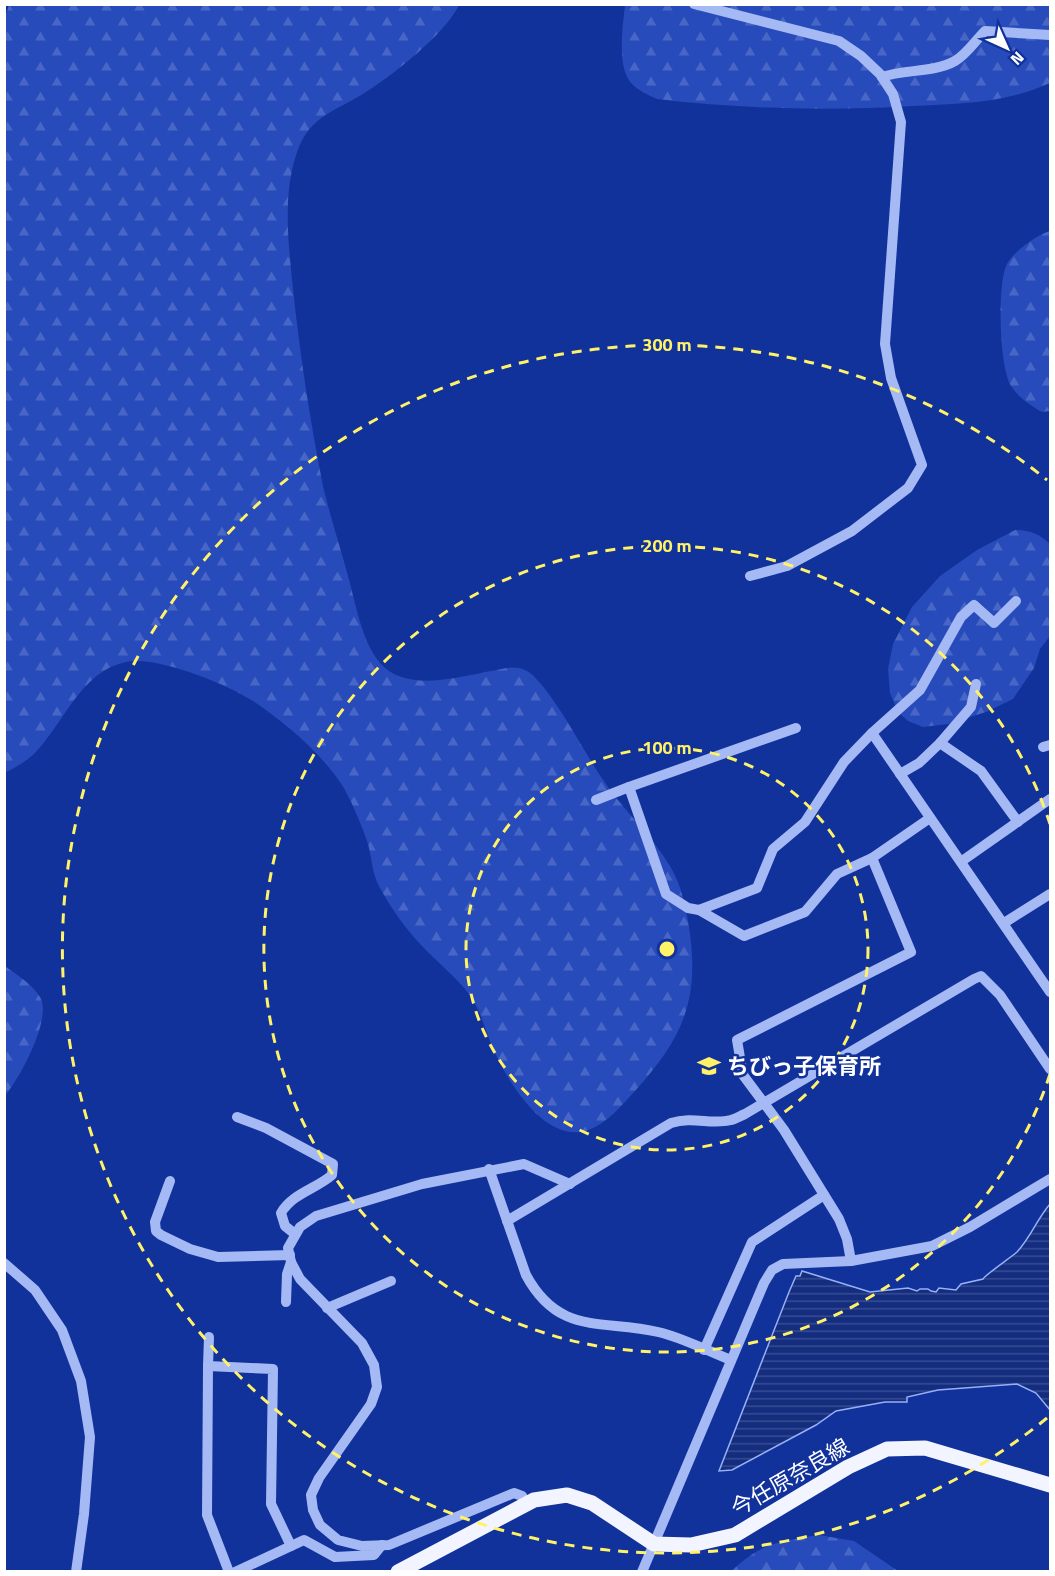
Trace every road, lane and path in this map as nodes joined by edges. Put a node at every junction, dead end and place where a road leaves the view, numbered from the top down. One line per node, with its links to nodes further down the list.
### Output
1 (694, 4): 3 (street)
2 (1050, 35): 3 (street)
3 (882, 77): 4 (street)
4 (750, 576)
5 (1016, 601): 8 (street)
6 (976, 684): 9 (street)
7 (796, 728): 11 (street)
8 (872, 733): 10 (street); 19 (street)
9 (940, 743): 10 (street); 15 (street)
10 (900, 774): 14 (street)
11 (629, 787): 12 (street); 19 (street)
12 (596, 800)
13 (1050, 800): 15 (street)
14 (930, 818): 16 (street); 17 (street)
15 (1018, 822): 17 (street)
16 (872, 858): 19 (street); 23 (street)
17 (962, 861): 20 (street)
18 (1050, 894): 20 (street)
19 (699, 910)
20 (1004, 923): 21 (street)
21 (1049, 988)
22 (1050, 1069): 23 (street)
23 (764, 1103): 28 (street); 29 (street)
24 (237, 1117): 31 (street)
25 (489, 1169): 28 (street); 30 (street); 31 (street)
26 (1050, 1179): 33 (street)
27 (170, 1181): 32 (street)
28 (570, 1184): 30 (street)
29 (825, 1195): 33 (street); 39 (street)
30 (507, 1221): 39 (street)
31 (295, 1234): 32 (street)
32 (290, 1258): 36 (street); 37 (street)
33 (851, 1261): 40 (street)
34 (4, 1263): 47 (street)
35 (391, 1281): 37 (street)
36 (286, 1302)
37 (327, 1308): 45 (street)
38 (209, 1337): 41 (street)
39 (704, 1350): 40 (street)
40 (731, 1360): 44 (street)
41 (208, 1366): 46 (street); 48 (street)
42 (1050, 1485): 44 (main road, 今任原奈良線)
43 (527, 1504): 44 (main road); 45 (street); 50 (main road)
44 (654, 1544): 51 (street)
45 (381, 1545): 46 (street)
46 (291, 1546): 49 (street)
47 (76, 1572)
48 (229, 1572)
49 (235, 1572)
50 (398, 1572)
51 (642, 1572)

